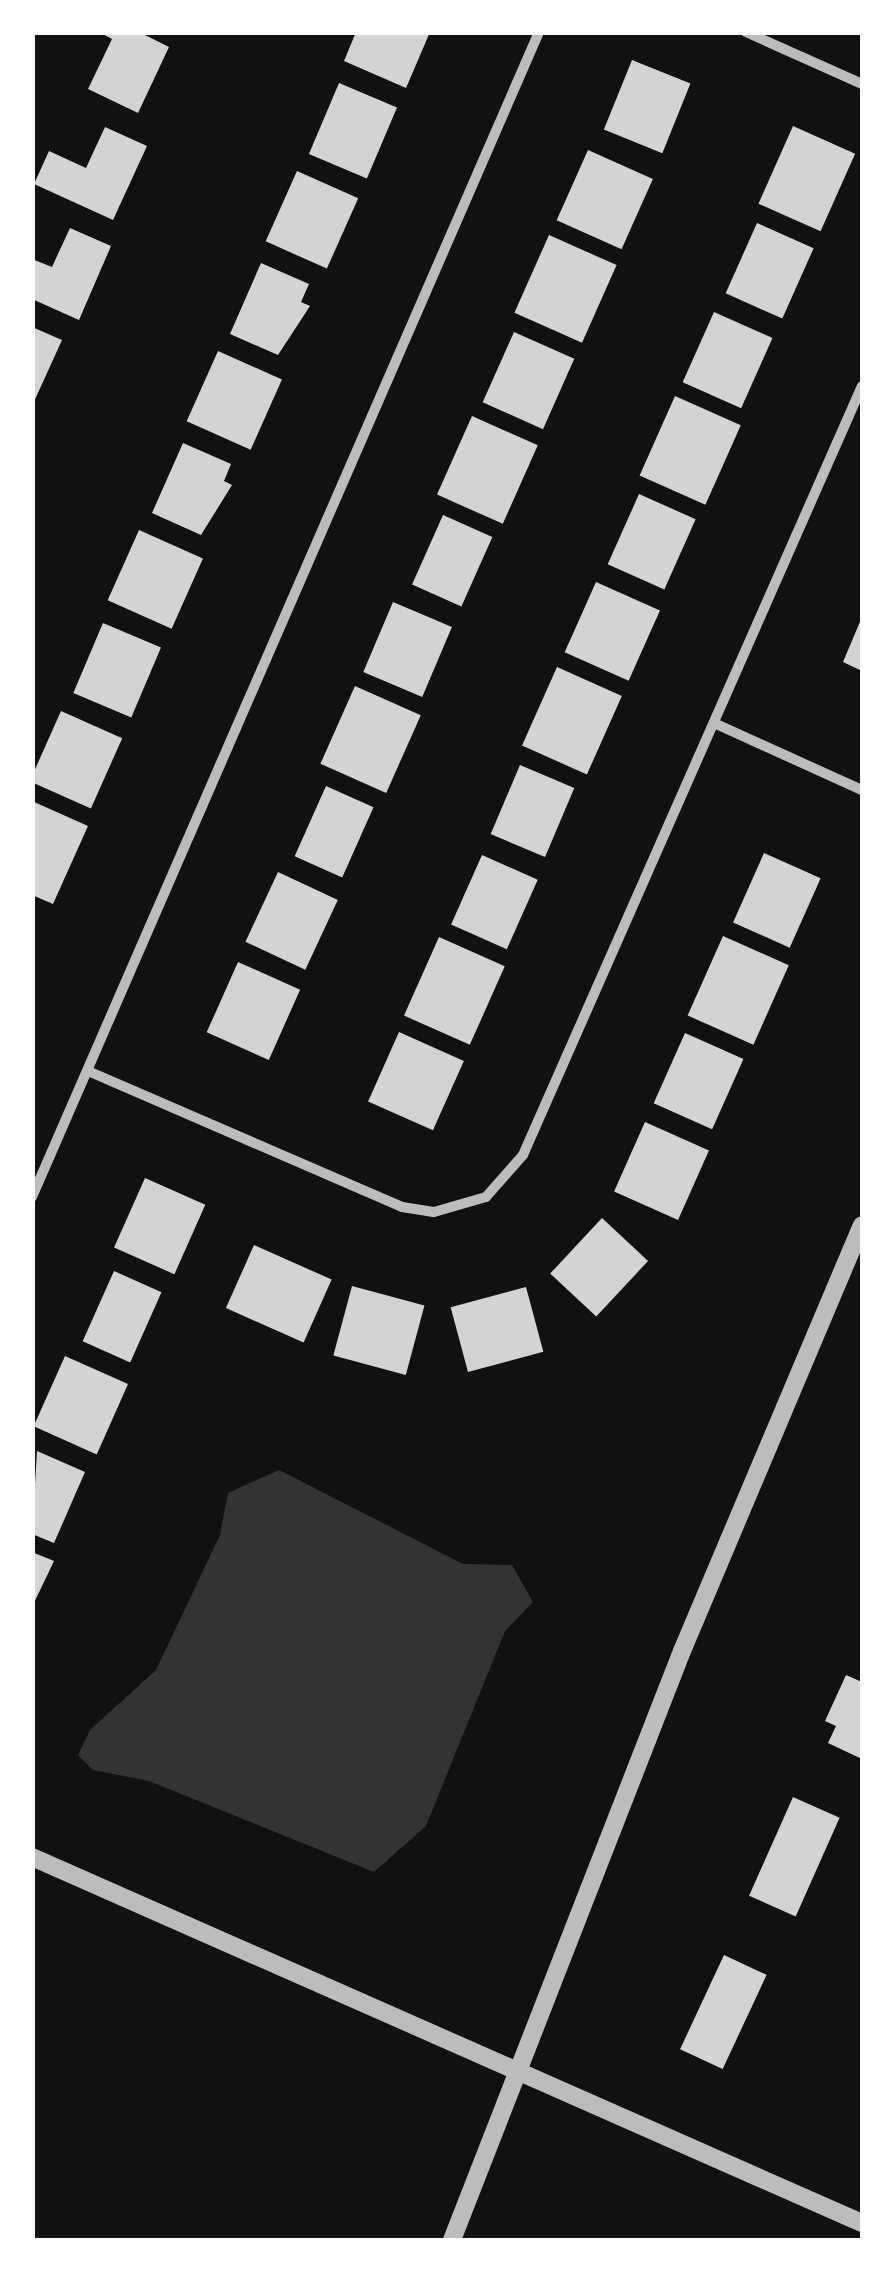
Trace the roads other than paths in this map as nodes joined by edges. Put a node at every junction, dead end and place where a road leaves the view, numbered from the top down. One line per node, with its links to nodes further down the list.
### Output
1 (538, 32): 7 (street)
2 (746, 32): 3 (street)
3 (862, 84)
4 (862, 386): 5 (street)
5 (714, 723): 6 (street); 7 (street)
6 (862, 790)
7 (88, 1071): 8 (street)
8 (32, 1197)
9 (862, 1225): 11 (street)
10 (32, 1857): 11 (street)
11 (516, 2070): 12 (street); 13 (street)
12 (862, 2223)
13 (452, 2240)

